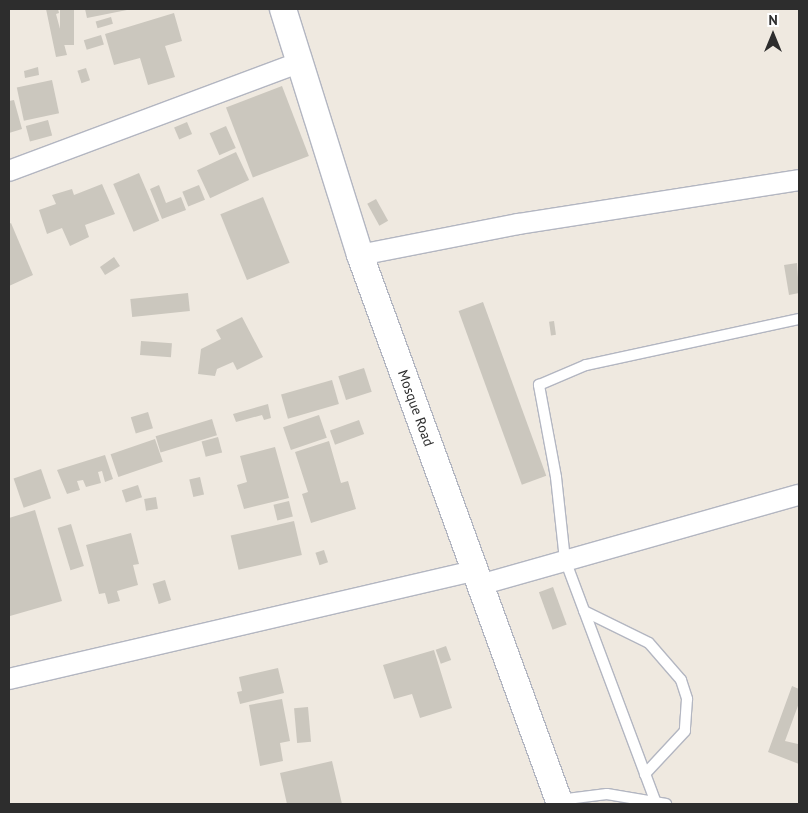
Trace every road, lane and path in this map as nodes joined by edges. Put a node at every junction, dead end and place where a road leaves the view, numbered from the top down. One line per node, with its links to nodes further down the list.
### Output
1 (284, 9): 2 (street, Mosque Road)
2 (300, 62): 3 (street); 5 (street, Mosque Road)
3 (9, 170)
4 (799, 180): 5 (street)
5 (360, 255): 9 (street, Mosque Road)
6 (799, 320): 8 (lane)
7 (799, 495): 8 (street)
8 (566, 560): 9 (street); 10 (lane)
9 (477, 578): 11 (street); 13 (street, Mosque Road)
10 (584, 611): 12 (lane); 12 (lane)
11 (9, 679)
12 (645, 774): 14 (lane)
13 (559, 802): 14 (lane)
14 (661, 804)

